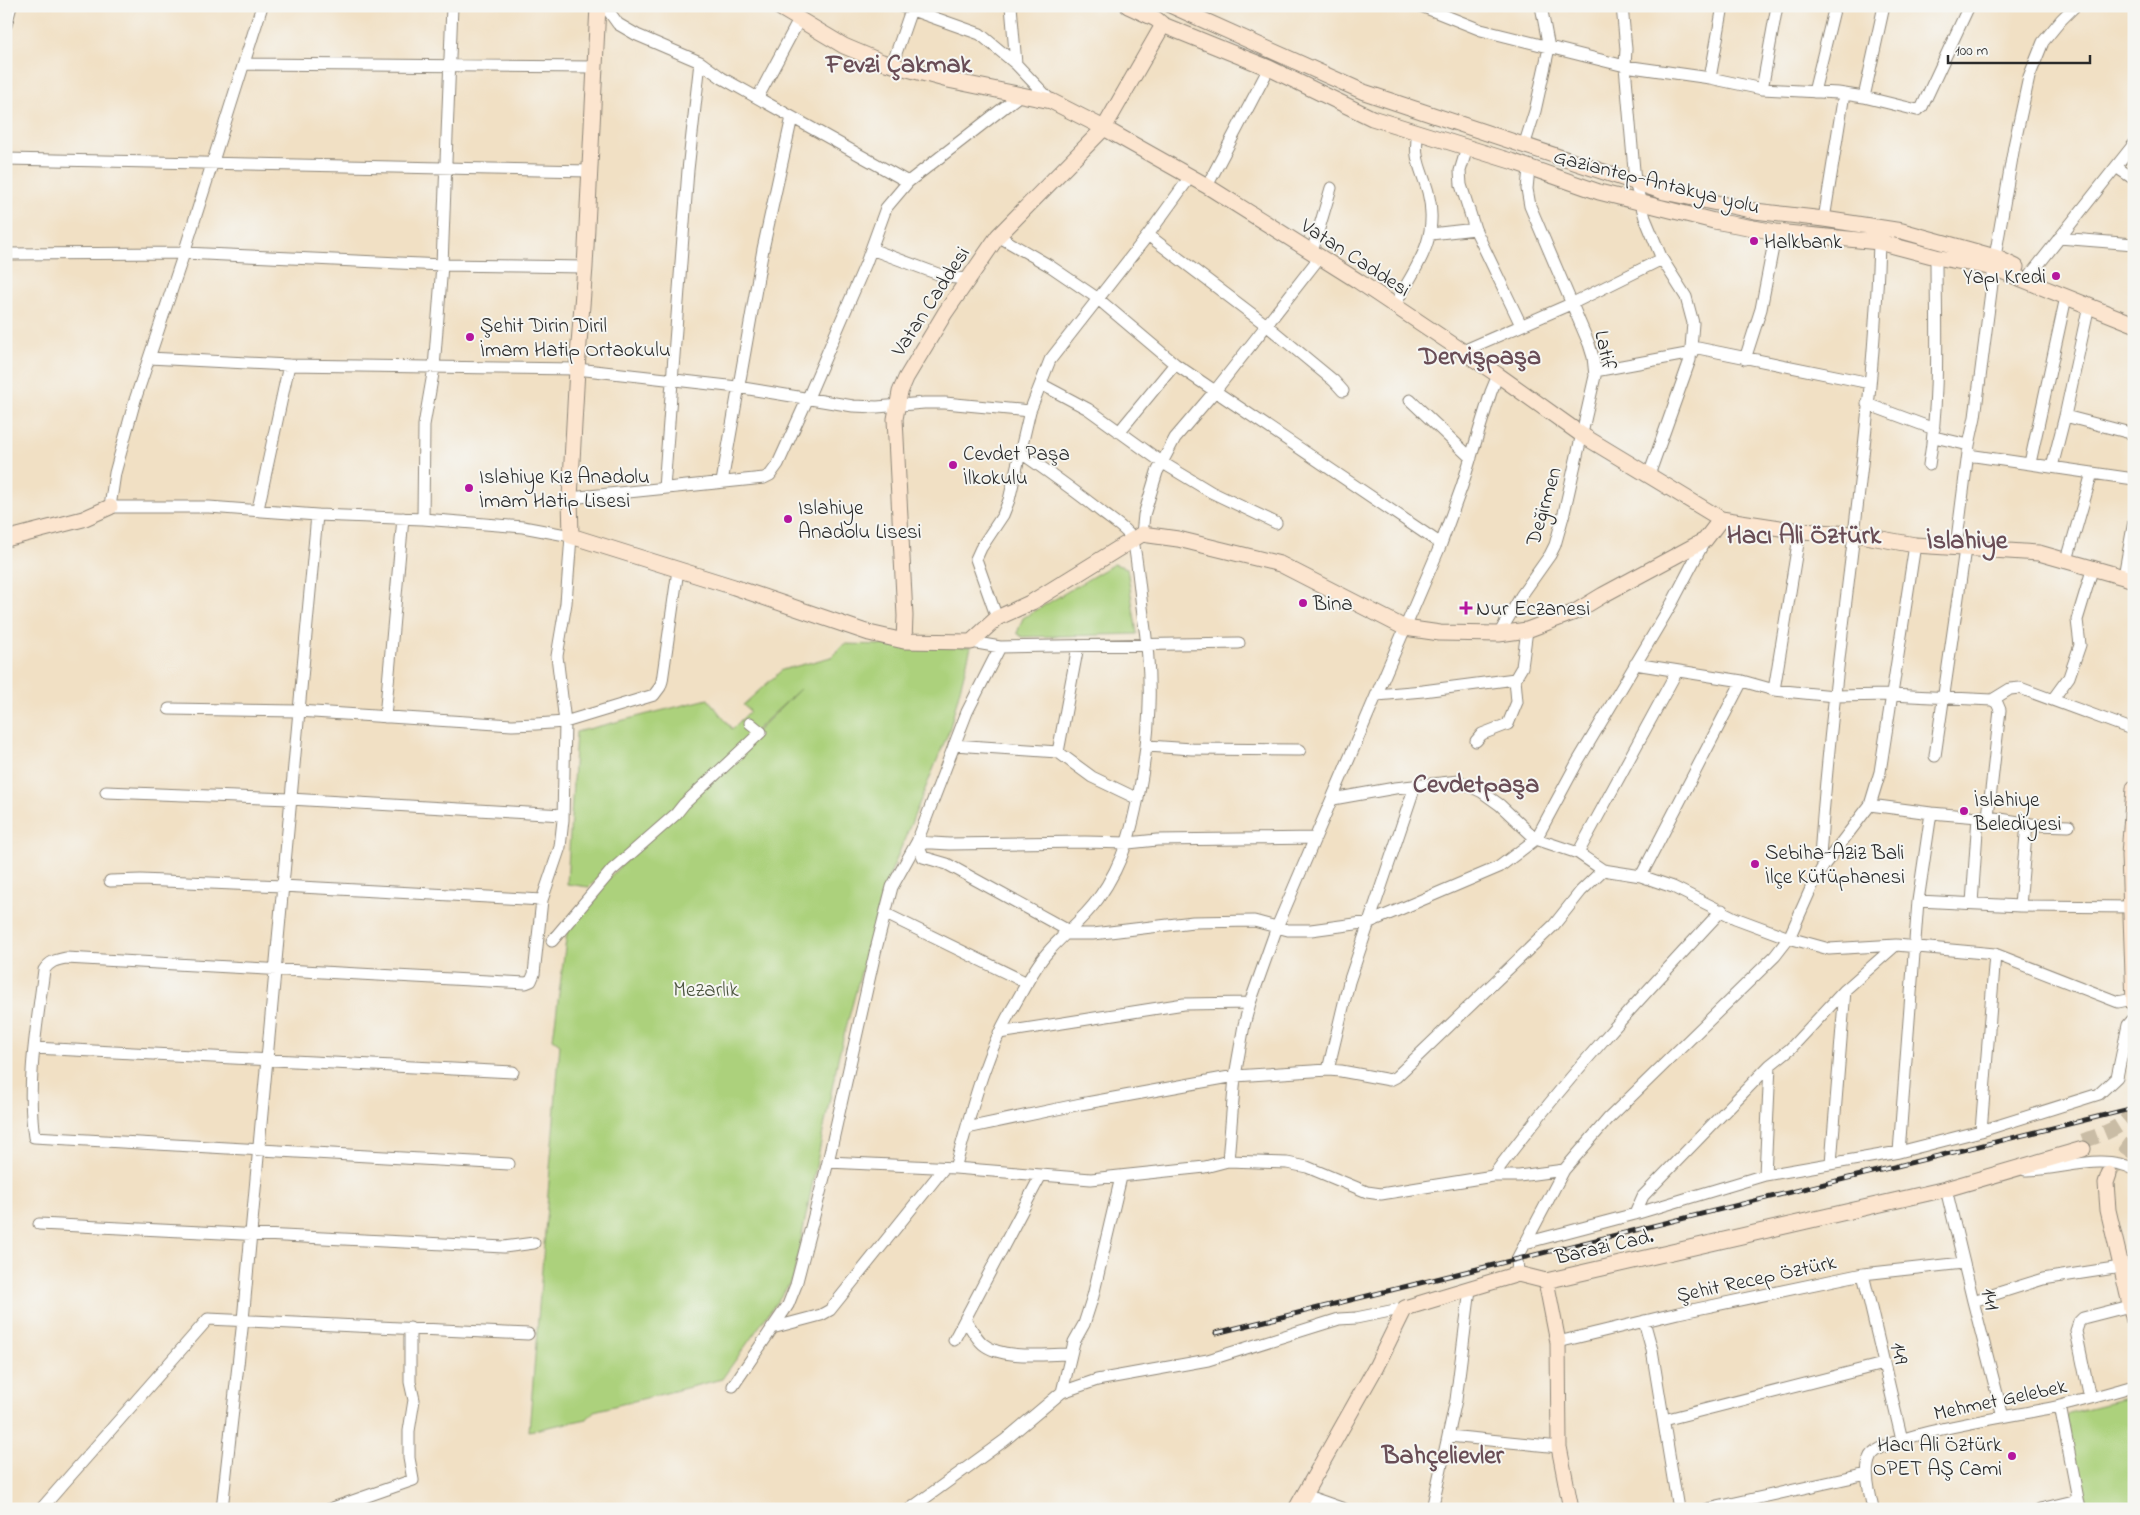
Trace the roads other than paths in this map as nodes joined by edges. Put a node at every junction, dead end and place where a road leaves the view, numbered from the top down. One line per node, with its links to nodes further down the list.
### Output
1 (11, 6): 22 (street)
2 (262, 6): 25 (street)
3 (452, 6): 29 (street)
4 (598, 6): 30 (street)
5 (605, 6): 24 (street)
6 (777, 6): 20 (street)
7 (1011, 6): 26 (street)
8 (1128, 6): 21 (street, Gaziantep-Antakya yolu)
9 (1421, 6): 23 (street)
10 (1541, 6): 23 (street)
11 (1622, 6): 28 (street)
12 (1723, 6): 32 (street)
13 (1777, 6): 33 (street)
14 (1834, 6): 34 (street)
15 (1884, 6): 38 (street)
16 (1969, 6): 38 (street)
17 (2075, 6): 74 (street)
18 (1174, 7): 44 (street, Gaziantep-Antakya yolu)
19 (906, 8): 26 (street); 27 (street)
20 (799, 20): 27 (street); 37 (street)
21 (1163, 24): 31 (street, Gaziantep-Antakya yolu); 41 (street)
22 (6, 25)
23 (1549, 48): 28 (street); 44 (street)
24 (700, 62): 37 (street); 98 (street)
25 (244, 64): 29 (street); 47 (street)
26 (1016, 64): 39 (street)
27 (892, 65): 36 (street)
28 (1625, 66): 32 (street); 55 (street)
29 (451, 67): 30 (street); 50 (street)
30 (595, 68): 51 (street)
31 (1269, 68): 42 (street, Gaziantep-Antakya yolu); 56 (street)
32 (1710, 78): 33 (street)
33 (1762, 89): 34 (street)
34 (1814, 92): 35 (street)
35 (1844, 94): 38 (street); 59 (street)
36 (1020, 95): 39 (street); 54 (street)
37 (758, 97): 40 (street)
38 (1864, 97)
39 (1051, 101): 41 (street)
40 (792, 117): 54 (street); 101 (street)
41 (1104, 128): 52 (street, Vatan Caddesi); 64 (street, Vatan Caddesi)
42 (1418, 132): 45 (street, Gaziantep-Antakya yolu); 62 (street)
43 (2134, 144): 48 (street)
44 (1524, 146): 55 (street, Gaziantep-Antakya yolu)
45 (1467, 148): 49 (street, Gaziantep-Antakya yolu); 60 (street)
46 (6, 159): 47 (street)
47 (212, 162): 50 (street); 69 (street)
48 (2116, 167): 53 (street); 65 (street)
49 (1529, 168): 58 (street, Gaziantep-Antakya yolu); 81 (street, Latif)
50 (445, 169): 51 (street); 75 (street)
51 (588, 171): 76 (street)
52 (1190, 177): 56 (street, Vatan Caddesi); 63 (street)
53 (2134, 179)
54 (908, 182): 68 (street)
55 (1635, 182): 58 (street); 59 (street, Gaziantep-Antakya yolu)
56 (1207, 186): 71 (street, Vatan Caddesi)
57 (1331, 188): 71 (street)
58 (1641, 203): 61 (street, Gaziantep-Antakya yolu); 73 (street)
59 (1824, 219): 74 (street, Gaziantep-Antakya yolu)
60 (1475, 228): 62 (street); 87 (street)
61 (1776, 232): 66 (street, Gaziantep-Antakya yolu); 91 (street)
62 (1431, 234): 83 (street)
63 (1148, 235): 79 (street); 85 (street)
64 (998, 236): 78 (street, Vatan Caddesi); 79 (street)
65 (2059, 238): 67 (street); 77 (street)
66 (1879, 242): 72 (street, Gaziantep-Antakya yolu); 99 (street)
67 (2134, 244)
68 (871, 248): 78 (street); 104 (street)
69 (184, 253): 70 (street); 75 (street); 90 (street)
70 (6, 254)
71 (1315, 255): 83 (street, Vatan Caddesi); 85 (street)
72 (1936, 257): 74 (street, Gaziantep-Antakya yolu); 111 (street)
73 (1662, 259): 81 (street); 88 (street)
74 (1995, 263): 77 (street, Gaziantep-Antakya yolu); 80 (street, Gaziantep-Antakya yolu); 114 (street)
75 (442, 265): 76 (street); 94 (street)
76 (585, 267): 95 (street)
77 (2031, 274): 84 (street, Gaziantep-Antakya yolu)
78 (968, 279): 107 (street, Vatan Caddesi)
79 (1097, 298): 92 (street); 100 (street)
80 (2066, 298): 82 (street, Gaziantep-Antakya yolu); 118 (street)
81 (1573, 303): 87 (street); 96 (street, Latif)
82 (2089, 305): 86 (street, Gaziantep-Antakya yolu); 109 (street)
83 (1394, 306): 89 (street, Vatan Caddesi)
84 (2134, 313)
85 (1265, 324): 102 (street); 103 (street)
86 (2134, 324)
87 (1520, 325): 89 (street)
88 (1692, 350): 91 (street); 96 (street); 122 (street)
89 (1463, 351): 97 (street, Vatan Caddesi)
90 (149, 358): 93 (street); 127 (street)
91 (1745, 359): 99 (street)
92 (1175, 364): 102 (street); 110 (street)
93 (289, 365): 94 (street); 128 (street)
94 (434, 368): 95 (street); 131 (street)
95 (577, 369): 98 (street); 126 (street)
96 (1595, 371): 113 (street, Latif)
97 (1498, 375): 113 (street, Vatan Caddesi); 116 (street)
98 (673, 381): 101 (street); 125 (street)
99 (1870, 382): 106 (street)
100 (1040, 384): 108 (street); 110 (street)
101 (737, 386): 104 (street); 124 (street)
102 (1215, 391): 117 (street); 142 (street)
103 (1344, 392)
104 (808, 400): 107 (street); 124 (street)
105 (1410, 400): 116 (street)
106 (1867, 404): 111 (street); 136 (street)
107 (897, 405): 108 (street); 153 (street, Vatan Caddesi)
108 (1030, 411): 115 (street)
109 (2065, 416): 112 (street); 120 (street)
110 (1119, 432): 117 (street)
111 (1934, 433): 114 (street); 119 (street)
112 (2134, 434)
113 (1582, 435): 122 (street, Vatan Caddesi); 152 (street, Değirmen)
114 (1969, 450): 118 (street); 144 (street)
115 (1020, 452): 139 (street); 149 (street)
116 (1471, 458): 142 (street)
117 (1163, 463): 134 (street); 139 (street)
118 (2030, 463): 120 (street)
119 (1929, 465)
120 (2052, 467): 121 (street)
121 (2092, 473): 123 (street); 145 (street)
122 (1649, 475): 132 (street, Vatan Caddesi)
123 (2134, 479)
124 (722, 482): 125 (street)
125 (664, 488): 126 (street)
126 (570, 498): 138 (street)
127 (110, 507): 128 (street); 140 (street)
128 (258, 509): 129 (street)
129 (317, 515): 130 (street); 171 (street)
130 (403, 518): 131 (street); 172 (street)
131 (423, 519): 138 (street)
132 (1721, 519): 135 (street, Vatan Caddesi); 141 (street)
133 (2134, 521): 137 (street)
134 (1276, 523)
135 (1800, 530): 136 (street, Vatan Caddesi); 163 (street)
136 (1854, 534): 143 (street, Vatan Caddesi); 165 (street)
137 (2132, 535): 148 (street)
138 (571, 536): 147 (street); 173 (street)
139 (1138, 537): 149 (street); 150 (street); 157 (street)
140 (6, 540)
141 (1705, 540): 151 (street); 159 (street)
142 (1442, 544): 150 (street)
143 (1915, 545): 144 (street, Vatan Caddesi); 166 (street)
144 (1960, 548): 145 (street, Vatan Caddesi); 167 (street)
145 (2067, 560): 146 (street, Vatan Caddesi)
146 (2093, 567): 148 (street, Vatan Caddesi); 168 (street)
147 (678, 570): 153 (street); 173 (street)
148 (2129, 578)
149 (997, 618): 154 (street)
150 (1405, 628): 152 (street); 164 (street)
151 (1527, 630): 152 (street); 161 (street)
152 (1499, 634)
153 (904, 640): 154 (street)
154 (971, 642): 158 (street)
155 (1238, 644): 157 (street)
156 (1078, 646): 157 (street); 158 (street); 180 (street)
157 (1148, 646): 178 (street)
158 (1000, 648): 177 (street)
159 (1635, 664): 160 (street); 195 (street)
160 (1677, 671): 162 (street); 198 (street)
161 (1515, 680): 164 (street); 176 (street)
162 (1742, 682): 163 (street); 201 (street)
163 (1774, 690): 165 (street)
164 (1377, 694): 185 (street)
165 (1834, 696): 166 (street); 199 (street)
166 (1891, 696): 167 (street); 188 (street)
167 (1942, 698): 169 (street); 181 (street)
168 (2053, 698): 169 (street); 175 (street)
169 (1992, 700): 191 (street)
170 (168, 709): 171 (street)
171 (298, 711): 172 (street); 187 (street)
172 (385, 717): 173 (street)
173 (565, 722): 190 (street)
174 (750, 723): 215 (street)
175 (2134, 730)
176 (1476, 741)
177 (954, 744): 180 (street); 196 (street)
178 (1148, 746): 179 (street); 186 (street)
179 (1300, 750)
180 (1058, 752): 186 (street)
181 (1935, 756)
182 (1415, 786): 185 (street); 195 (street); 211 (street)
183 (2134, 788): 208 (street)
184 (106, 792): 187 (street)
185 (1333, 798): 194 (street)
186 (1138, 799): 197 (street)
187 (290, 800): 190 (street); 203 (street)
188 (1870, 805): 189 (street); 199 (street)
189 (1931, 813): 191 (street); 205 (street)
190 (563, 815): 204 (street)
191 (1983, 817): 192 (street); 206 (street)
192 (2027, 823): 193 (street); 207 (street)
193 (2069, 826)
194 (1315, 838): 197 (street); 212 (street)
195 (1536, 839): 198 (street); 211 (street)
196 (917, 842): 197 (street); 210 (street); 213 (street)
197 (1128, 843): 213 (street)
198 (1578, 853): 200 (street)
199 (1824, 865): 214 (street)
200 (1602, 870): 201 (street); 229 (street)
201 (1641, 876): 209 (street)
202 (110, 881): 203 (street)
203 (282, 886): 204 (street); 219 (street)
204 (542, 900): 219 (street)
205 (1918, 901): 206 (street); 217 (street)
206 (1972, 903): 207 (street)
207 (2020, 906): 208 (street)
208 (2132, 907): 222 (street)
209 (1722, 910): 214 (street); 248 (street)
210 (886, 914): 220 (street); 238 (street)
211 (1370, 922): 212 (street); 229 (street)
212 (1276, 927): 213 (street); 223 (street)
213 (1066, 933): 220 (street)
214 (1789, 938): 216 (street); 243 (street)
215 (552, 941)
216 (1896, 945): 217 (street); 221 (street)
217 (1915, 948): 218 (street); 236 (street)
218 (1995, 954): 222 (street); 233 (street)
219 (274, 970): 226 (street); 227 (street)
220 (1027, 983): 225 (street)
221 (1845, 990): 228 (street); 239 (street)
222 (2133, 1002)
223 (1250, 1003): 225 (street); 231 (street)
224 (2134, 1018): 233 (street)
225 (999, 1033): 232 (street)
226 (34, 1048): 227 (street); 235 (street)
227 (266, 1059): 230 (street); 235 (street)
228 (1770, 1065): 245 (street); 251 (street)
229 (1328, 1070): 231 (street)
230 (513, 1072)
231 (1235, 1076): 232 (street); 237 (street)
232 (967, 1128): 241 (street)
233 (1981, 1131): 236 (street)
234 (2083, 1145): 244 (street, Barazi Cad.)
235 (258, 1149): 240 (street); 253 (street)
236 (1899, 1152): 239 (street)
237 (1228, 1161): 248 (street); 249 (street)
238 (828, 1162): 241 (street); 270 (street)
239 (1831, 1163): 245 (street)
240 (509, 1164)
241 (950, 1168): 247 (street); 270 (street)
242 (2134, 1169): 244 (street)
243 (1564, 1170): 248 (street); 255 (street)
244 (2006, 1170): 250 (street, Barazi Cad.)
245 (1765, 1174): 251 (street)
246 (2109, 1174): 257 (street)
247 (1041, 1175): 249 (street); 265 (street)
248 (1493, 1176)
249 (1121, 1177): 274 (street)
250 (1946, 1189): 256 (street, 141); 260 (street, Barazi Cad.)
251 (1635, 1214): 255 (street)
252 (39, 1224): 253 (street)
253 (250, 1233): 254 (street); 266 (street)
254 (534, 1243)
255 (1524, 1243): 258 (street)
256 (1963, 1263): 259 (street, Şehit Recep Öztürk); 262 (street, 141)
257 (2121, 1267): 262 (street); 263 (street)
258 (1518, 1274): 260 (street, Barazi Cad.); 261 (street)
259 (1863, 1274): 267 (street, Şehit Recep Öztürk); 275 (street, 149)
260 (1546, 1281): 273 (street)
261 (1470, 1289): 264 (street); 283 (street)
262 (1972, 1301): 281 (street, 141)
263 (2130, 1306): 268 (street); 279 (street)
264 (1405, 1308): 278 (street); 287 (street)
265 (965, 1319): 272 (street); 274 (street)
266 (242, 1320): 269 (street); 289 (street); 290 (street)
267 (1644, 1321): 273 (street, Şehit Recep Öztürk); 282 (street)
268 (2134, 1321)
269 (410, 1328): 271 (street); 291 (street)
270 (772, 1328): 276 (street)
271 (528, 1334)
272 (954, 1340)
273 (1558, 1342): 285 (street)
274 (1071, 1354): 278 (street)
275 (1883, 1364): 282 (street); 284 (street, 149)
276 (733, 1386)
277 (2134, 1386): 279 (street, Mehmet Gelebek)
278 (1062, 1392): 292 (street)
279 (2090, 1398): 280 (street, Mehmet Gelebek)
280 (2060, 1406): 281 (street, Mehmet Gelebek); 288 (street)
281 (2003, 1417): 284 (street, Mehmet Gelebek)
282 (1664, 1420): 297 (street)
283 (1449, 1436): 285 (street); 295 (street)
284 (1902, 1440): 286 (street, Mehmet Gelebek)
285 (1559, 1447): 296 (street)
286 (1867, 1474): 298 (street); 299 (street)
287 (1304, 1495): 293 (street); 294 (street)
288 (2079, 1504): 300 (street)
289 (41, 1509)
290 (222, 1509)
291 (330, 1509)
292 (910, 1509)
293 (1296, 1509)
294 (1344, 1509)
295 (1432, 1509)
296 (1571, 1509)
297 (1678, 1509)
298 (1708, 1509)
299 (1872, 1509)
300 (2040, 1509)

